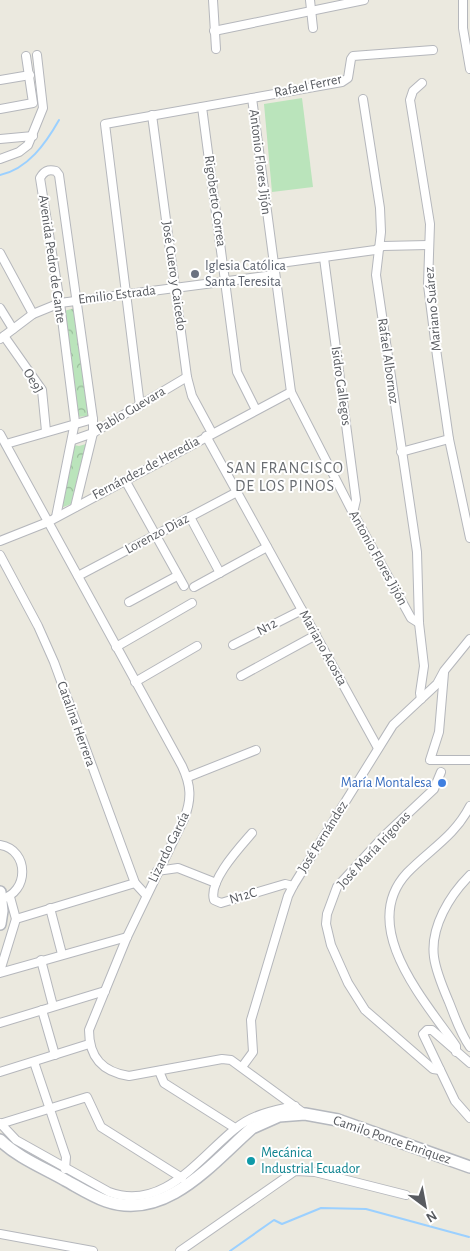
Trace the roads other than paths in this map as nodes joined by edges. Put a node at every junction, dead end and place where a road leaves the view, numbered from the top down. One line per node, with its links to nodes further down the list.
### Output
1 (213, 0): 7 (street)
2 (310, 0): 5 (street)
3 (361, 0): 5 (street)
4 (464, 0): 12 (street)
5 (311, 11): 6 (street); 7 (street)
6 (313, 28)
7 (214, 30): 8 (street)
8 (216, 49)
9 (432, 50): 16 (street, Rafael Ferrer)
10 (37, 55): 21 (street)
11 (26, 56): 13 (street)
12 (470, 68)
13 (30, 76): 14 (street); 19 (street)
14 (0, 80)
15 (422, 83): 24 (street, Mariano Suárez)
16 (252, 98): 18 (street, Rafael Ferrer); 28 (street, Antonio Flores Jijón)
17 (363, 99): 25 (street, Rafael Albornoz)
18 (202, 107): 20 (street, Rafael Ferrer); 30 (street, Rigoberto Correa)
19 (0, 109)
20 (152, 115): 31 (street, José Cuero y Caicedo); 32 (street, Rafael Ferrer)
21 (33, 136): 22 (street); 23 (street)
22 (0, 139)
23 (0, 159)
24 (428, 244): 25 (street); 49 (street, Mariano Suárez)
25 (379, 248): 27 (street); 52 (street, Rafael Albornoz)
26 (0, 253): 36 (street)
27 (324, 258): 28 (street); 56 (street, Isidro Gallegos)
28 (273, 264): 29 (street, Antonio Flores Jijón)
29 (274, 275): 30 (street, Emilio Estrada); 40 (street, Antonio Flores Jijón)
30 (225, 280): 31 (street, Emilio Estrada); 42 (street, Rigoberto Correa)
31 (177, 287): 32 (street, Emilio Estrada); 39 (street, José Cuero y Caicedo)
32 (127, 294): 33 (street, Emilio Estrada); 41 (street)
33 (75, 300): 34 (street, Emilio Estrada); 34 (street, Avenida Pedro de Gante); 43 (street, Avenida Pedro de Gante)
34 (60, 303): 36 (street, Emilio Estrada); 44 (street, Avenida Pedro de Gante)
35 (0, 308): 37 (street)
36 (33, 314): 37 (street, Emilio Estrada)
37 (13, 329): 38 (street, Emilio Estrada)
38 (2, 338): 45 (street, Oe9J)
39 (187, 376): 41 (street, Pablo Guevara); 48 (street, José Cuero y Caicedo)
40 (291, 392): 42 (street, Fernández de Heredia); 56 (street, Antonio Flores Jijón)
41 (140, 406): 46 (street, Pablo Guevara)
42 (256, 410): 48 (street, Fernández de Heredia)
43 (93, 418): 44 (street, Pablo Guevara); 46 (street, Avenida Pedro de Gante)
44 (75, 422): 45 (street, Pablo Guevara); 50 (street, Avenida Pedro de Gante)
45 (46, 431): 51 (street, Pablo Guevara)
46 (93, 433): 50 (street, Pablo Guevara); 55 (street, Avenida Pedro de Gante)
47 (0, 434): 51 (street, Lizardo García)
48 (209, 434): 53 (street, Fernández de Heredia); 54 (street, Mariano Acosta)
49 (449, 439): 52 (street); 61 (street, Mariano Suárez)
50 (73, 440): 58 (street, Avenida Pedro de Gante)
51 (6, 444): 59 (street, Lizardo García)
52 (401, 452): 73 (street, Rafael Albornoz)
53 (125, 480): 55 (street, Fernández de Heredia); 60 (street)
54 (237, 492): 57 (street, Lorenzo Diaz); 63 (street, Mariano Acosta)
55 (75, 507): 58 (street, Fernández de Heredia)
56 (353, 513): 73 (street, Antonio Flores Jijón)
57 (190, 517): 60 (street, Lorenzo Diaz); 65 (street)
58 (56, 518): 59 (street, Fernández de Heredia)
59 (48, 522): 62 (street, Fernández de Heredia); 66 (street, Lizardo García)
60 (155, 535): 66 (street, Lorenzo Diaz); 67 (street)
61 (470, 538)
62 (0, 542)
63 (267, 547): 65 (street); 72 (street, Mariano Acosta)
64 (0, 556): 93 (street, Catalina Herrera)
65 (220, 573): 69 (street)
66 (78, 576): 78 (street, Lizardo García)
67 (177, 576): 68 (street); 70 (street)
68 (184, 586)
69 (194, 587)
70 (129, 602)
71 (192, 603): 78 (street)
72 (302, 610): 74 (street, Mariano Acosta); 76 (street, N12)
73 (419, 623): 82 (street)
74 (316, 635): 80 (street); 83 (street, Mariano Acosta)
75 (470, 639): 79 (street, José Fernández)
76 (233, 645)
77 (197, 646): 81 (street)
78 (116, 647): 81 (street, Lizardo García)
79 (444, 671): 82 (street, José Fernández); 85 (street)
80 (241, 676)
81 (135, 682): 87 (street, Lizardo García)
82 (421, 699): 83 (street, José Fernández)
83 (378, 748): 95 (street, José Fernández)
84 (256, 750): 87 (street)
85 (470, 760)
86 (441, 772): 116 (street, José María Irigoras)
87 (188, 777): 91 (street, Lizardo García)
88 (470, 806): 111 (street)
89 (252, 833): 94 (street)
90 (0, 845): 97 (street)
91 (157, 871): 94 (street, N12C); 96 (street, Lizardo García)
92 (470, 875): 110 (street)
93 (135, 883): 96 (street, Catalina Herrera); 98 (street)
94 (216, 883): 95 (street, N12C)
95 (293, 886): 115 (street, José Fernández)
96 (146, 895): 101 (street, Lizardo García)
97 (4, 896): 99 (street); 100 (main road)
98 (50, 908): 99 (street); 102 (street)
99 (16, 919): 104 (street)
100 (0, 924)
101 (127, 937): 102 (street); 105 (street, Lizardo García)
102 (62, 954): 103 (street)
103 (42, 960): 104 (street); 106 (street)
104 (0, 972)
105 (105, 991): 106 (street); 109 (street, Lizardo García)
106 (53, 1006): 107 (street)
107 (42, 1010): 108 (street); 112 (street)
108 (0, 1023)
109 (89, 1044): 112 (street); 117 (street)
110 (470, 1047)
111 (456, 1052): 114 (street); 116 (street)
112 (55, 1055): 113 (street)
113 (34, 1062): 118 (street); 120 (street)
114 (470, 1063)
115 (242, 1066): 117 (street); 119 (street)
116 (440, 1070): 122 (street)
117 (158, 1071): 124 (street)
118 (0, 1072)
119 (295, 1106): 121 (street); 124 (street)
120 (50, 1107): 123 (street); 127 (street); 128 (street)
121 (305, 1114): 125 (main road, Camilo Ponce Enrìquez); 126 (main road, Camilo Ponce Enrìquez)
122 (470, 1118)
123 (0, 1124): 127 (street)
124 (236, 1128): 128 (street)
125 (0, 1140)
126 (470, 1167)
127 (65, 1169): 128 (street)
128 (182, 1178)
129 (406, 1195): 132 (street)
130 (0, 1234): 131 (street)
131 (94, 1251)
132 (180, 1251)

